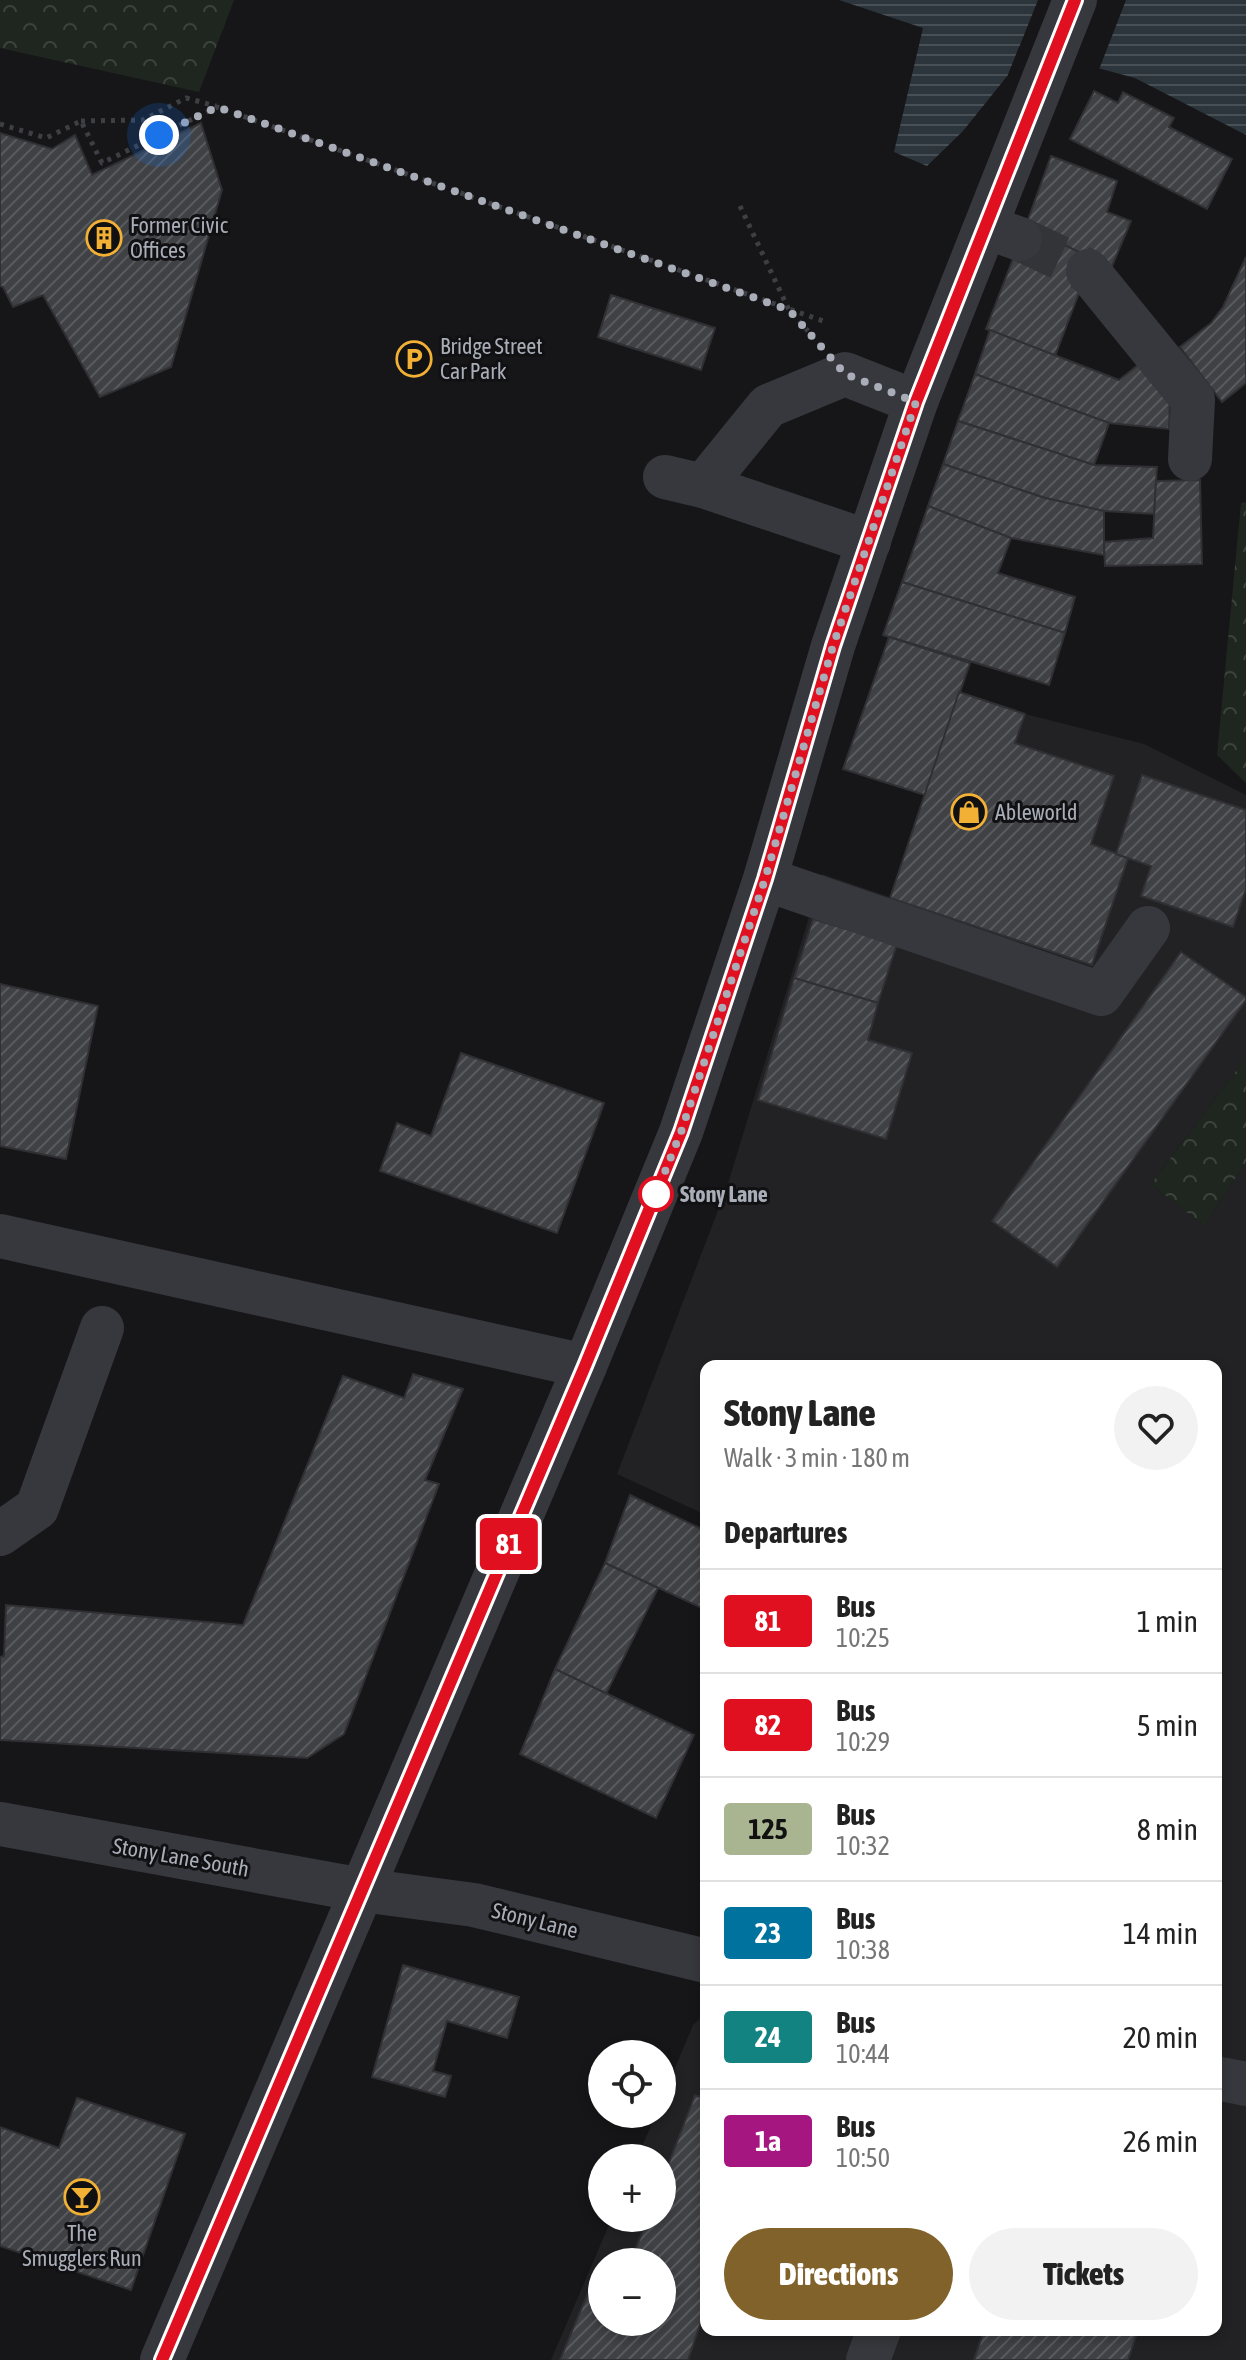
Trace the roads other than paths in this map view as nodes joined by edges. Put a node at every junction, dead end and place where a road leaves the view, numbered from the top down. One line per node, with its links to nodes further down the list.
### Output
1 (1075, 0): 3 (street)
2 (1088, 271): 4 (street)
3 (916, 402): 5 (street); 5 (street)
4 (1190, 459)
5 (869, 542): 6 (street)
6 (765, 879): 7 (street); 10 (street)
7 (1148, 928)
8 (0, 1236): 10 (street)
9 (102, 1328): 11 (street)
10 (585, 1366): 13 (street)
11 (0, 1534)
12 (0, 1824): 13 (street, Stony Lane South)
13 (362, 1890): 14 (street, Stony Lane); 18 (street)
14 (700, 1960)
15 (1222, 2079): 16 (street)
16 (1246, 2084)
17 (877, 2336): 19 (street)
18 (162, 2360)
19 (868, 2360)

